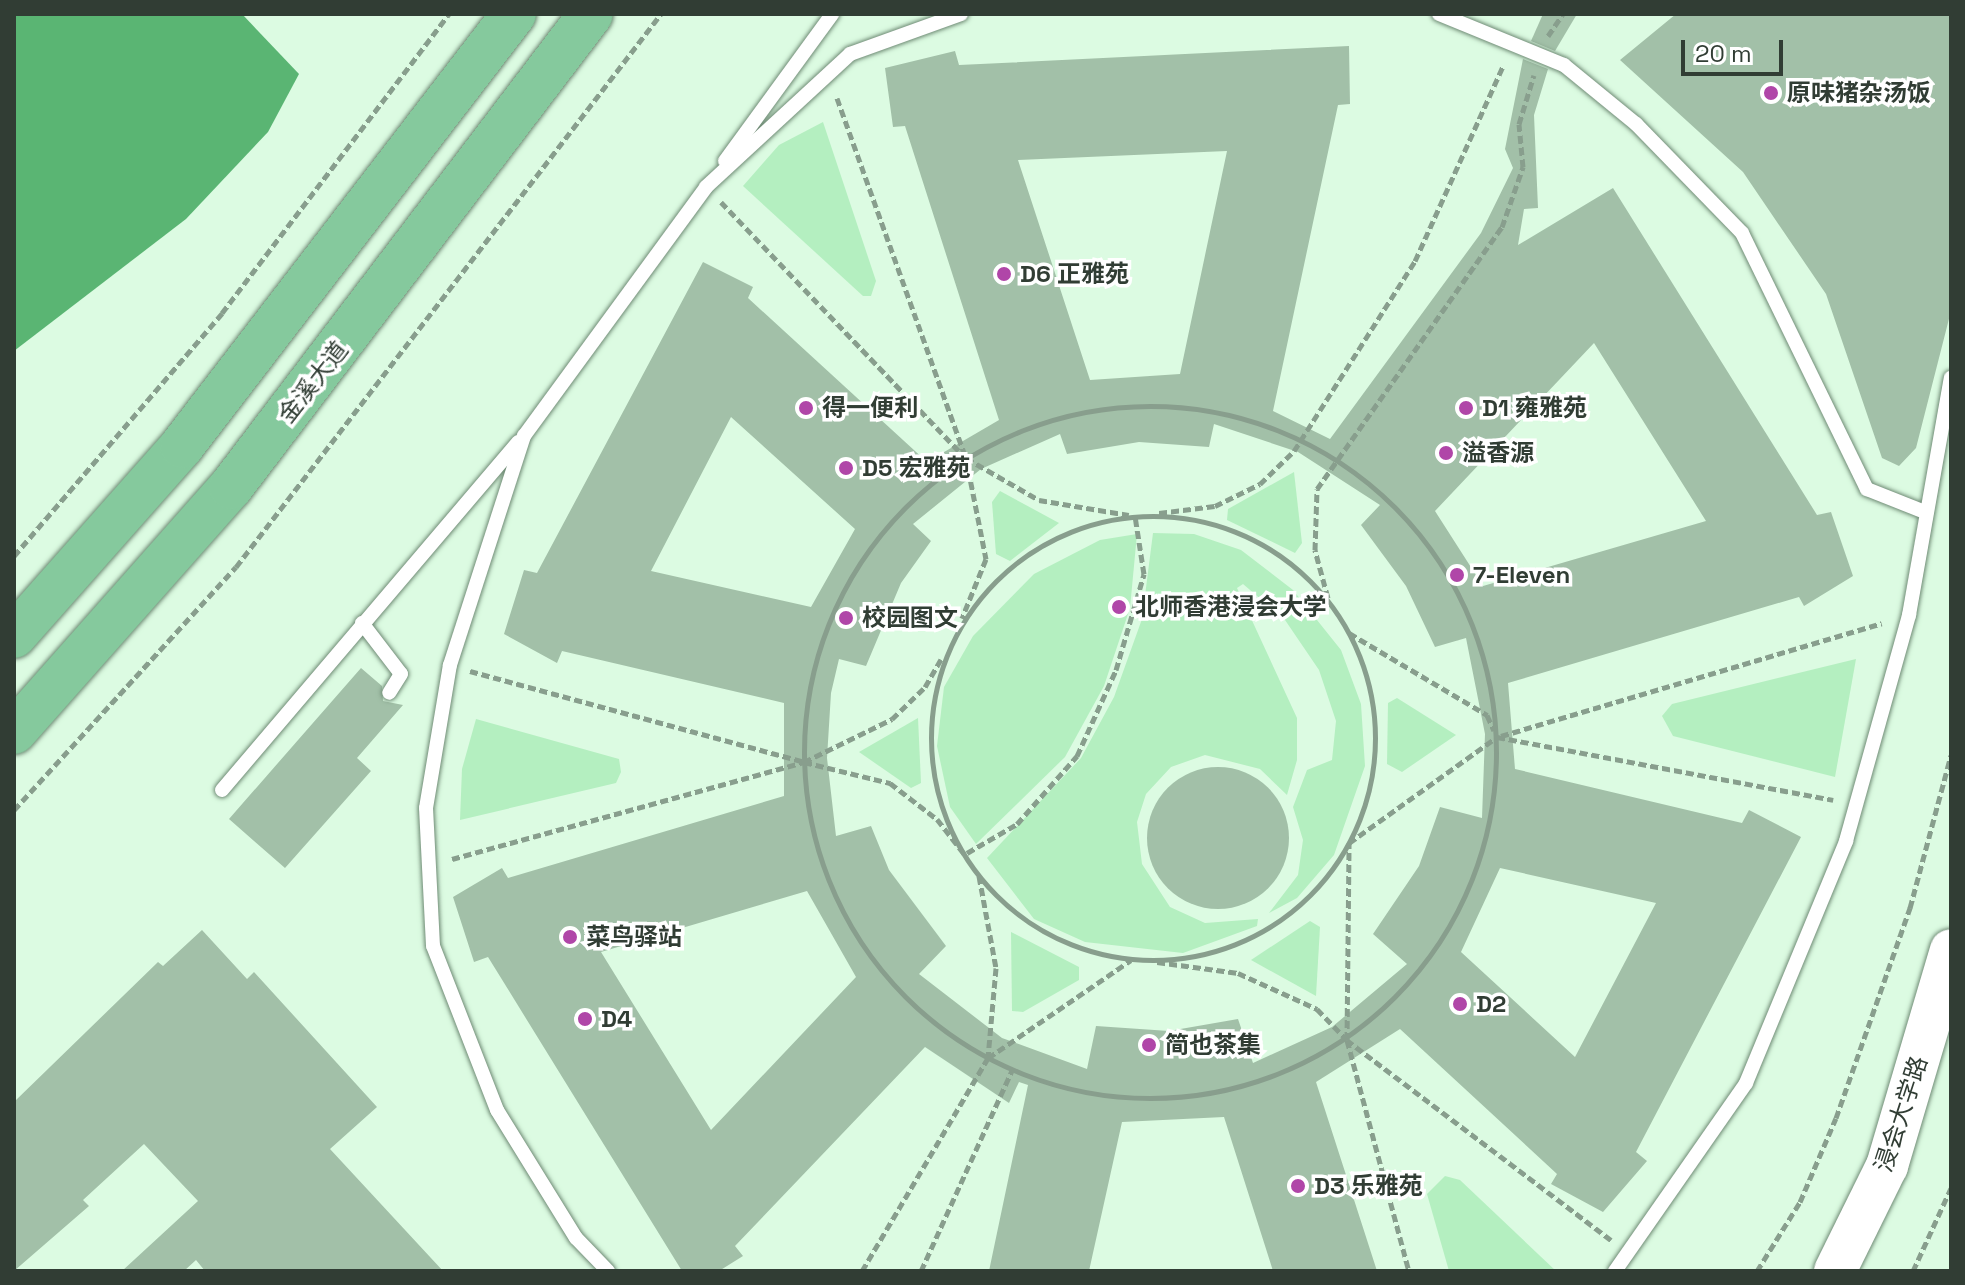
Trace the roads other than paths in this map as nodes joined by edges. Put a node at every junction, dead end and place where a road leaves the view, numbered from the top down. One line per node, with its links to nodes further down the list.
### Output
1 (514, 14): 11 (main road)
2 (591, 14): 13 (main road, 金溪大道)
3 (832, 14): 6 (lane)
4 (961, 14): 6 (lane)
5 (1439, 14): 9 (lane)
6 (706, 187): 8 (lane)
7 (1951, 378): 9 (lane)
8 (524, 436): 10 (lane); 16 (lane)
9 (1925, 512): 17 (lane)
10 (362, 623): 12 (lane); 14 (lane)
11 (14, 636)
12 (389, 693)
13 (14, 732)
14 (222, 790)
15 (1951, 950): 18 (street, 浸会大学路)
16 (608, 1271)
17 (1615, 1271)
18 (1835, 1271)

